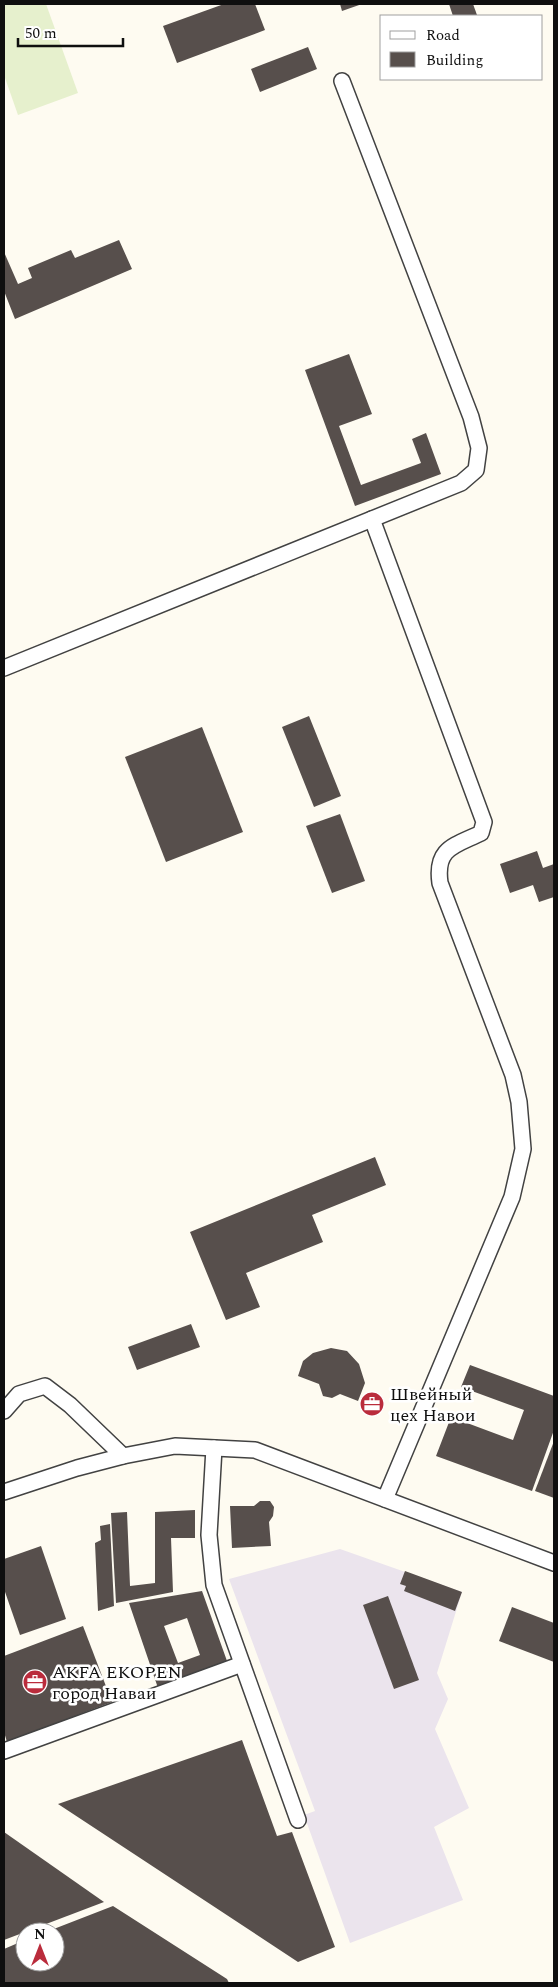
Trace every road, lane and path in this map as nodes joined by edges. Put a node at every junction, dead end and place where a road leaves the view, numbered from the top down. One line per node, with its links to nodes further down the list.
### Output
1 (342, 81): 2 (street)
2 (372, 519): 3 (street); 8 (street)
3 (4, 668)
4 (4, 1411): 6 (street)
5 (214, 1448): 6 (street); 8 (street); 10 (street)
6 (123, 1456): 7 (street)
7 (4, 1492)
8 (385, 1499): 9 (street)
9 (554, 1563)
10 (242, 1664): 11 (street); 12 (street)
11 (4, 1751)
12 (298, 1820)

